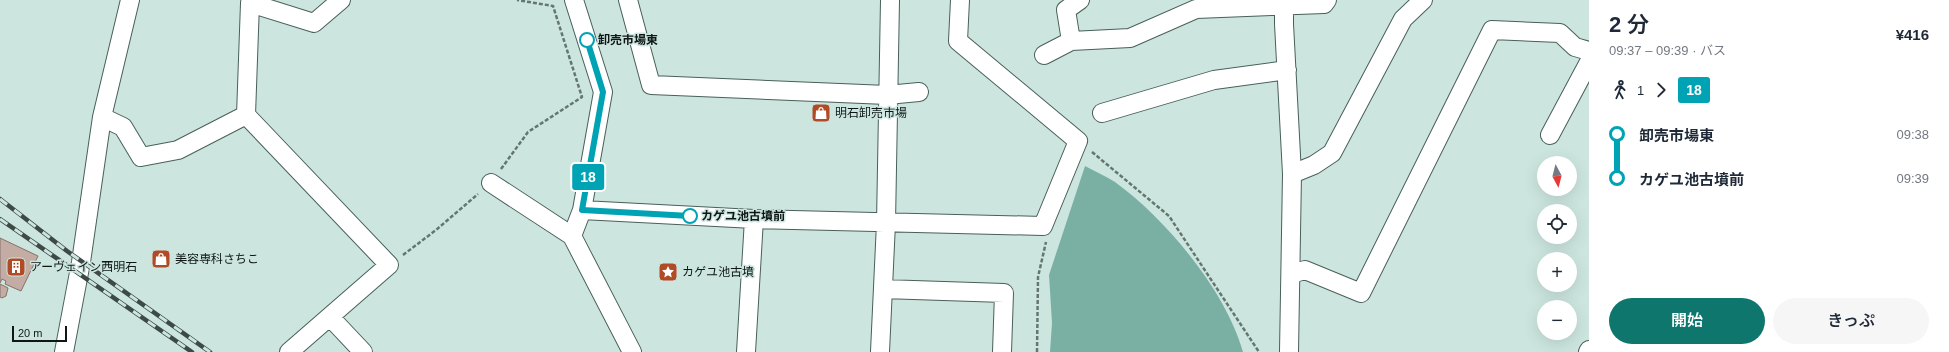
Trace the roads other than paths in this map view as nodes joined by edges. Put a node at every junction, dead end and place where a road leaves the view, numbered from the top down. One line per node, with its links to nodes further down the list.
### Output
1 (130, 0): 20 (street)
2 (341, 0): 19 (street)
3 (574, 0): 24 (street)
4 (628, 0): 17 (street)
5 (890, 0): 17 (street)
6 (960, 0): 26 (street)
7 (1080, 0): 11 (street)
8 (1327, 0): 10 (street)
9 (1423, 0): 22 (street)
10 (1284, 3): 11 (street); 15 (street)
11 (1071, 41): 13 (street)
12 (1589, 51): 28 (street)
13 (1044, 55)
14 (1589, 62): 21 (street)
15 (1287, 70): 18 (street); 22 (street)
16 (919, 92): 17 (street)
17 (887, 95): 26 (street)
18 (1102, 113)
19 (246, 115): 20 (street); 30 (street)
20 (102, 117): 31 (street)
21 (1550, 135)
22 (1292, 174): 28 (street)
23 (491, 183): 27 (street)
24 (582, 210): 25 (street); 27 (street)
25 (754, 219): 26 (street); 35 (street)
26 (886, 223): 29 (street)
27 (572, 236): 34 (street)
28 (1291, 274): 38 (street)
29 (883, 289): 36 (street); 37 (street)
30 (330, 317): 32 (street); 33 (street)
31 (64, 352)
32 (289, 352)
33 (363, 352)
34 (632, 352)
35 (746, 352)
36 (880, 352)
37 (1002, 352)
38 (1290, 352)

